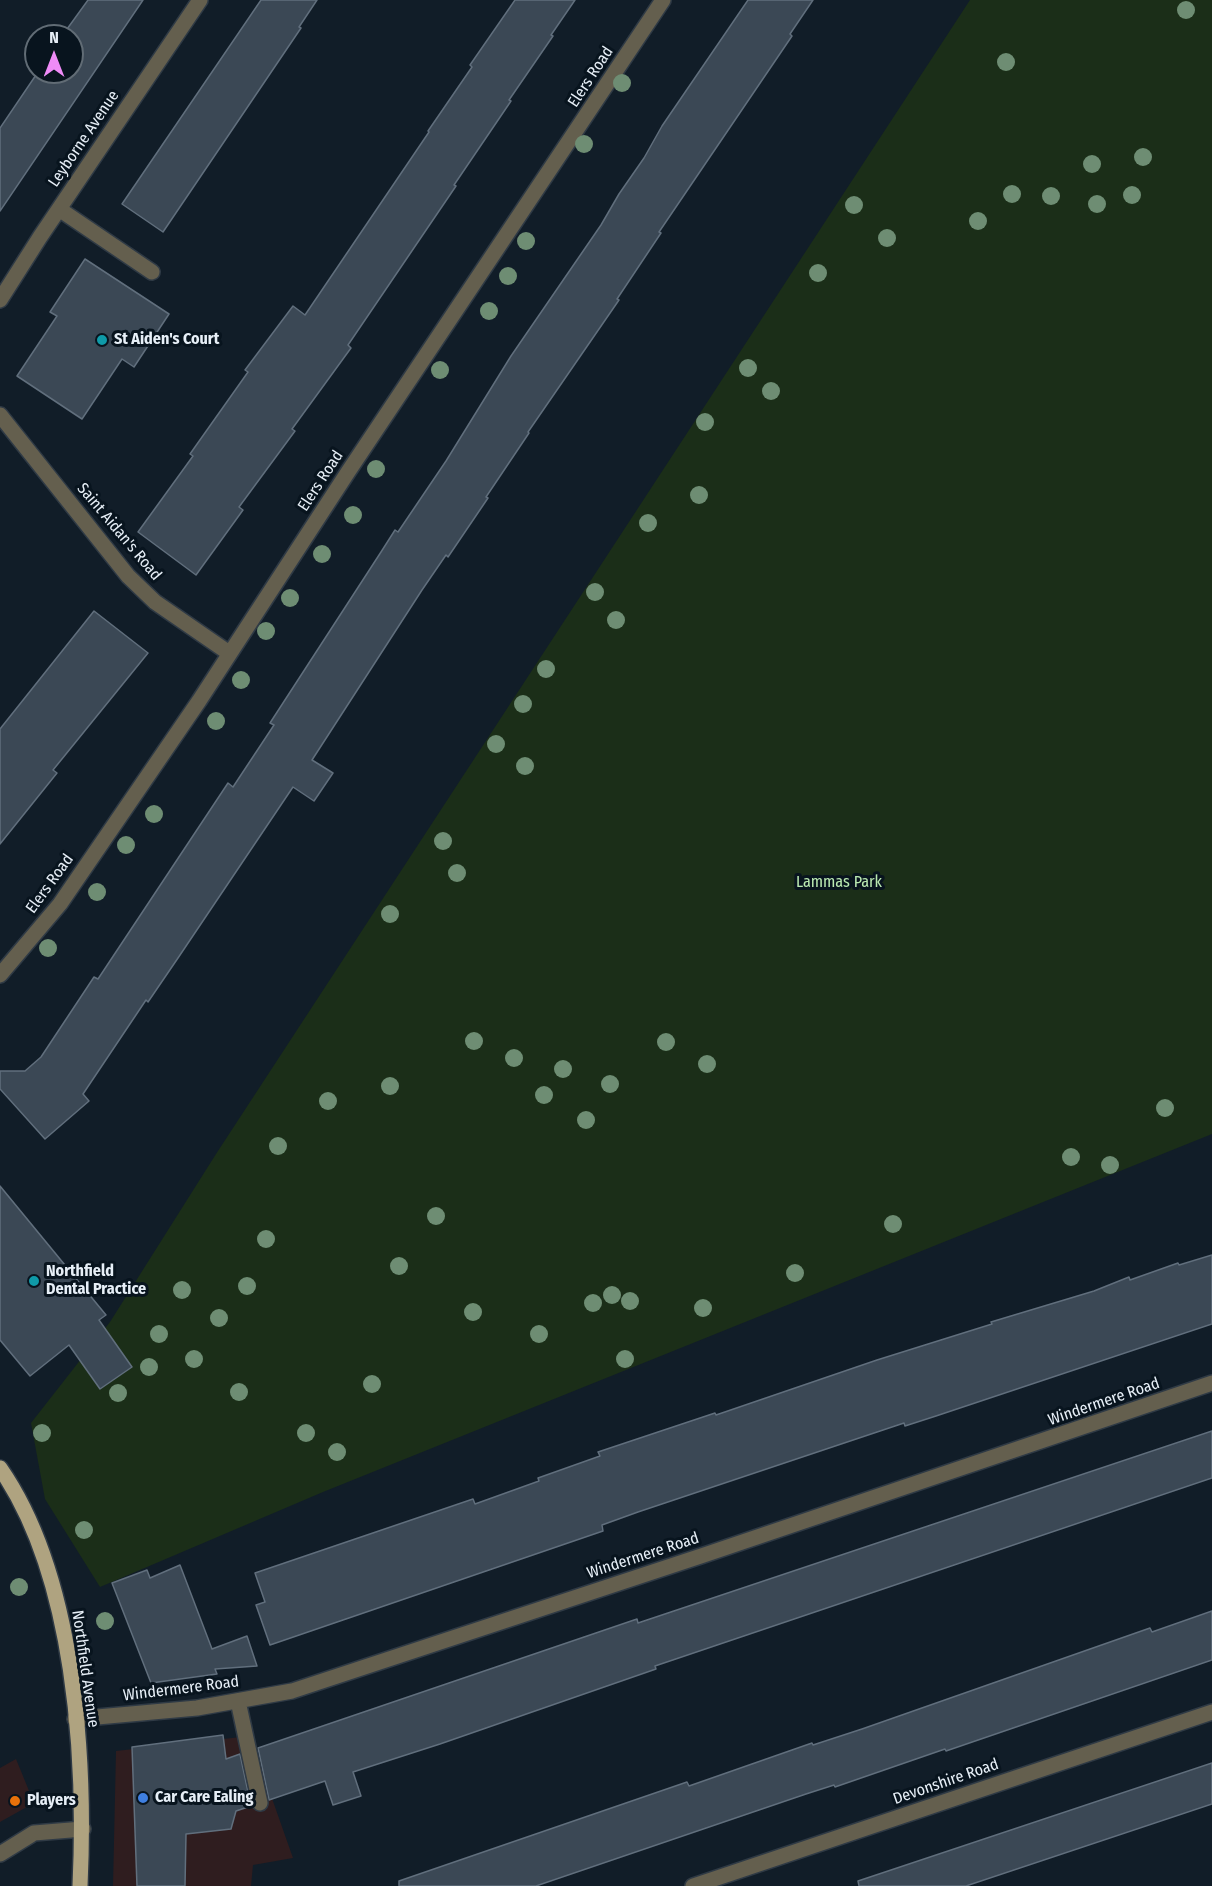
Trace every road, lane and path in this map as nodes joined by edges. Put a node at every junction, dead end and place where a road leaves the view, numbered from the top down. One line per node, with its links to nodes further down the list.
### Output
1 (200, 0): 3 (street, Leyborne Avenue)
2 (663, 0): 7 (street, Elers Road)
3 (59, 208): 4 (street); 5 (street, Leyborne Avenue)
4 (152, 272)
5 (0, 300)
6 (0, 415): 7 (street, Saint Aidan's Road)
7 (229, 653): 8 (street, Elers Road)
8 (0, 975)
9 (1212, 1383): 11 (street, Windermere Road)
10 (0, 1468): 13 (main road, Northfield Avenue)
11 (238, 1701): 13 (street, Windermere Road); 14 (street)
12 (1212, 1712): 18 (street, Devonshire Road)
13 (75, 1719): 15 (main road, Northfield Avenue)
14 (260, 1803)
15 (83, 1829): 16 (street); 17 (main road, Northfield Avenue)
16 (0, 1854)
17 (80, 1886)
18 (693, 1886)

